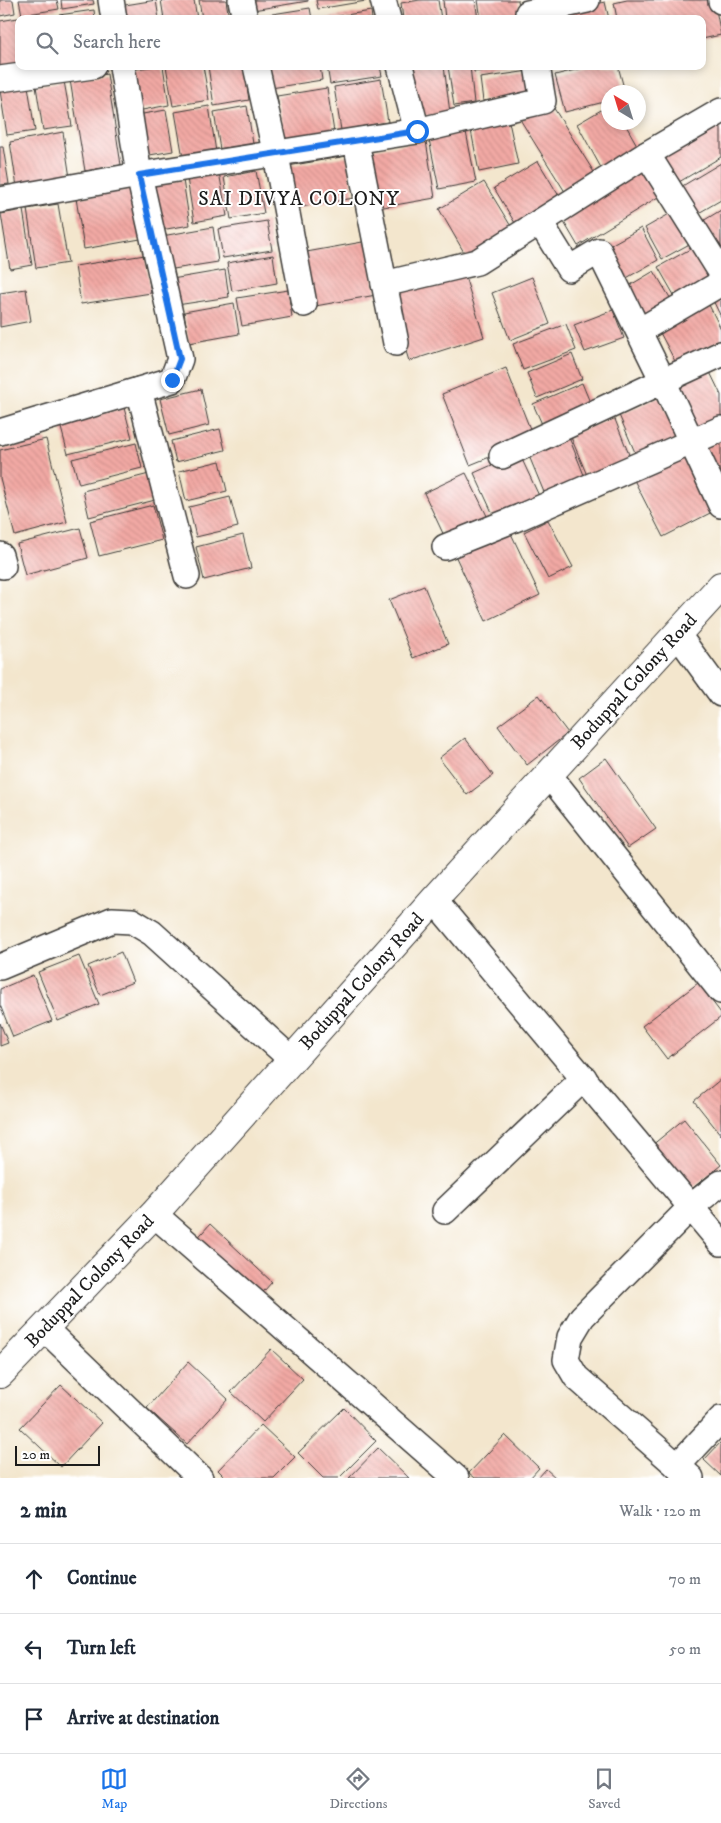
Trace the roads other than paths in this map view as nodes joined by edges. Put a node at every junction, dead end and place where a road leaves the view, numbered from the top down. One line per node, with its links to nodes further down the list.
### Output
1 (111, 0): 6 (street)
2 (241, 0): 7 (street)
3 (384, 0): 8 (street)
4 (587, 0): 5 (street)
5 (528, 11)
6 (113, 15)
7 (244, 15)
8 (387, 15)
9 (64, 70): 14 (street)
10 (123, 70): 20 (street)
11 (257, 70): 19 (street)
12 (401, 70): 16 (street)
13 (538, 70): 16 (street)
14 (0, 79)
15 (721, 112): 18 (street)
16 (417, 131): 17 (street)
17 (356, 142): 19 (street); 25 (street)
18 (647, 154): 22 (street); 23 (street)
19 (276, 155): 20 (street); 26 (street)
20 (139, 175): 21 (street); 31 (street)
21 (0, 200)
22 (540, 222): 25 (street); 27 (street)
23 (721, 272)
24 (721, 283): 27 (street)
25 (384, 284): 28 (street)
26 (304, 304)
27 (639, 331): 30 (street)
28 (396, 343)
29 (721, 354): 30 (street)
30 (663, 381): 34 (street); 35 (street)
31 (139, 390): 33 (street); 38 (street)
32 (721, 429): 34 (street)
33 (0, 432)
34 (692, 442): 36 (street); 37 (street)
35 (502, 456)
36 (721, 505)
37 (445, 547)
38 (187, 576)
39 (721, 586): 40 (street, Boduppal Colony Road)
40 (678, 635): 41 (street); 42 (street, Boduppal Colony Road)
41 (721, 694)
42 (549, 775): 43 (street, Boduppal Colony Road); 45 (street)
43 (434, 900): 46 (street, Boduppal Colony Road); 47 (street)
44 (0, 967): 46 (street)
45 (721, 990)
46 (291, 1060): 51 (street, Boduppal Colony Road)
47 (584, 1078): 49 (street); 50 (street)
48 (721, 1183): 49 (street)
49 (692, 1206): 52 (street); 56 (street)
50 (445, 1211)
51 (154, 1214): 53 (street, Boduppal Colony Road); 57 (street)
52 (721, 1243)
53 (44, 1328): 54 (street, Boduppal Colony Road); 58 (street)
54 (0, 1374)
55 (721, 1419): 56 (street)
56 (684, 1472)
57 (448, 1475)
58 (200, 1478)

